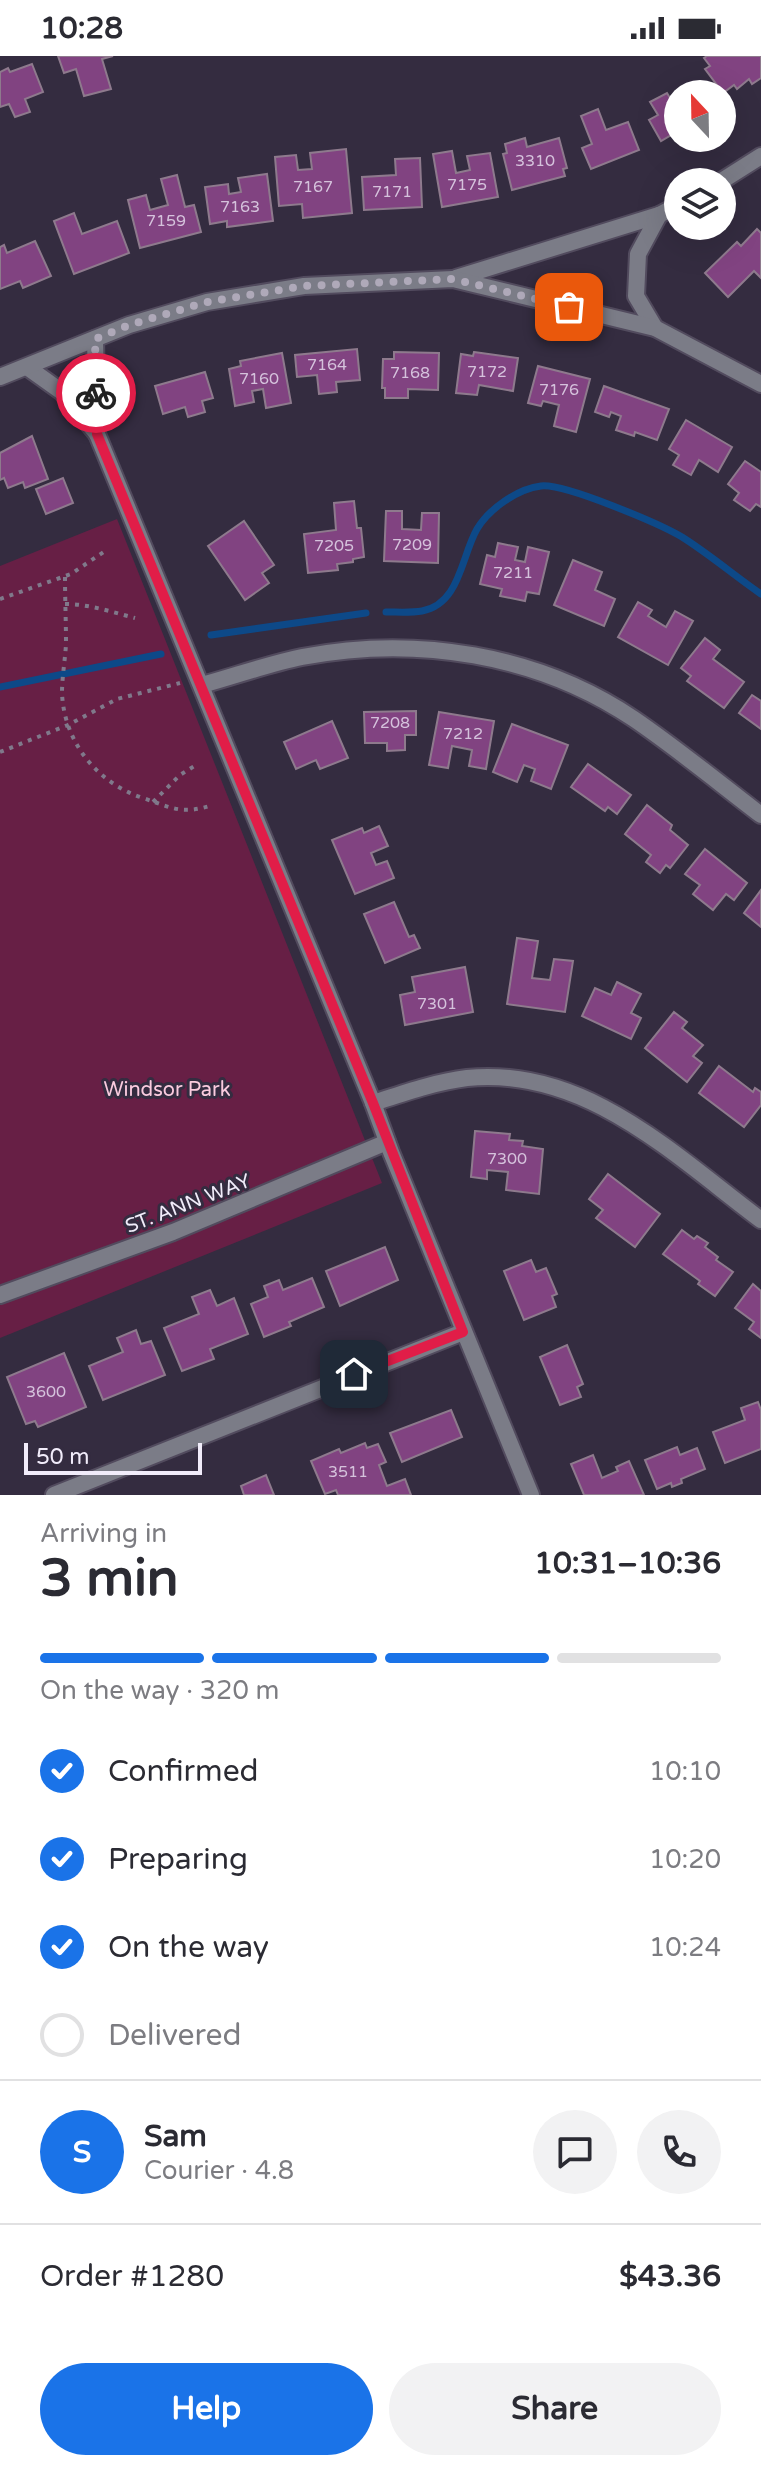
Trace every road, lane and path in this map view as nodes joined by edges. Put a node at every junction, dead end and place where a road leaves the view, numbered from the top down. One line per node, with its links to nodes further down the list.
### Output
1 (761, 156): 2 (street)
2 (736, 172)
3 (664, 212): 4 (street)
4 (659, 215): 5 (street); 6 (street)
5 (453, 279): 6 (street); 7 (street)
6 (655, 328): 10 (street)
7 (95, 339): 8 (street); 11 (street)
8 (27, 367): 9 (street); 11 (street)
9 (0, 377)
10 (761, 384)
11 (97, 434): 17 (street)
12 (108, 549): 13 (path)
13 (65, 577): 14 (path); 15 (path)
14 (0, 599)
15 (65, 604): 16 (path); 18 (path)
16 (135, 618)
17 (194, 683): 18 (path); 23 (street); 24 (street)
18 (68, 725): 19 (path); 21 (path)
19 (0, 752)
20 (196, 765): 21 (path)
21 (153, 802): 22 (path)
22 (213, 805)
23 (761, 815)
24 (373, 1103): 25 (street); 26 (street)
25 (387, 1142): 27 (street, ST. ANN WAY); 28 (street)
26 (761, 1220)
27 (0, 1295)
28 (463, 1332): 29 (street); 30 (street)
29 (54, 1495)
30 (531, 1495)

